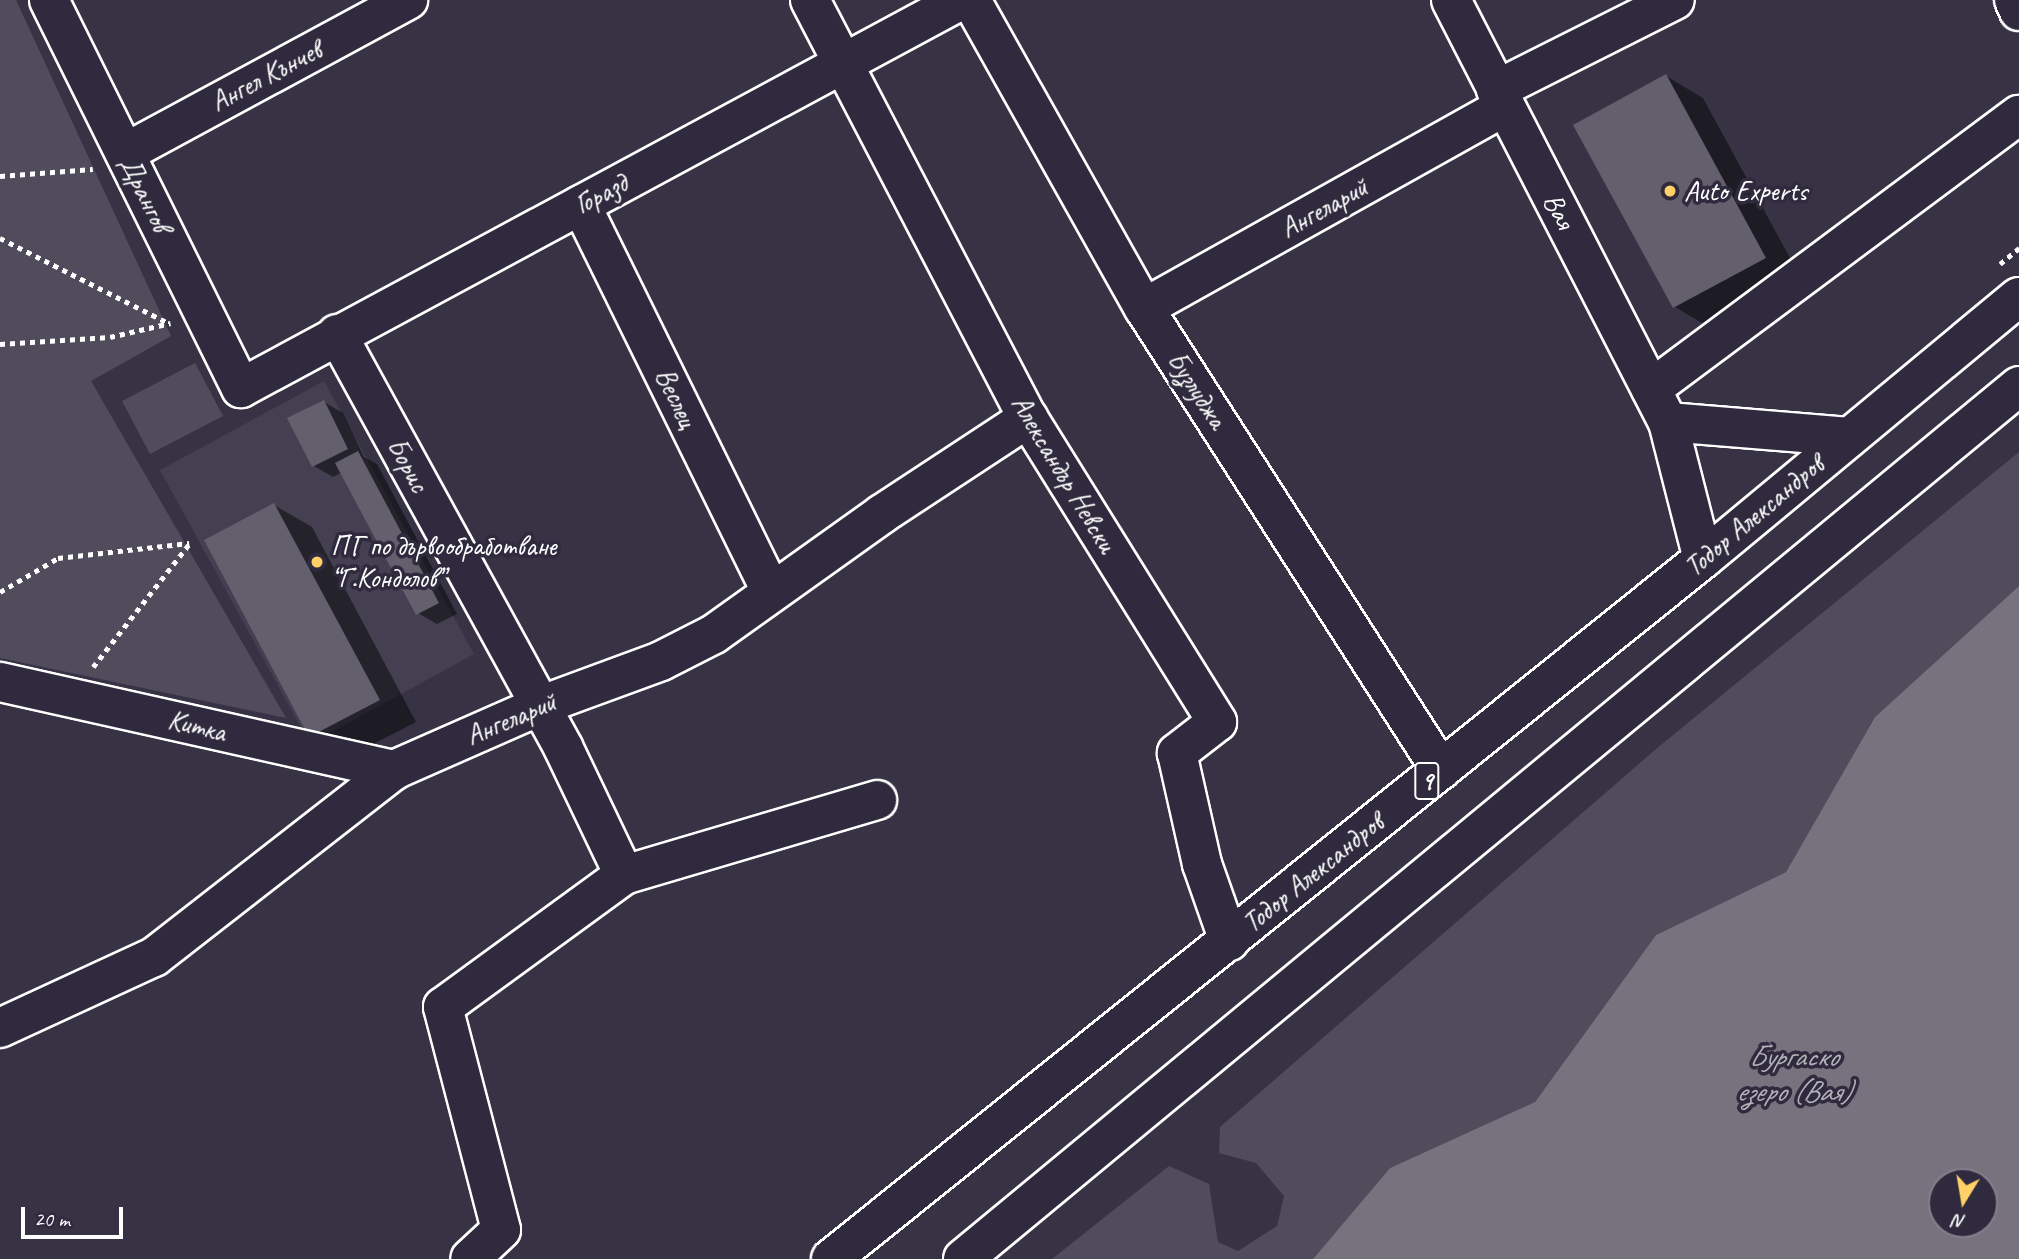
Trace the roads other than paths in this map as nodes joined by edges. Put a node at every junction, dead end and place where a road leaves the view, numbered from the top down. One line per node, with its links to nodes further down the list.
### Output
1 (49, 0): 13 (main road, Дрангов)
2 (408, 0): 13 (main road, Ангел Кънчев)
3 (810, 0): 10 (main road, Александър Невски)
4 (961, 0): 10 (main road, Горазд)
5 (971, 0): 16 (main road, Бузлуджа)
6 (1451, 0): 11 (main road, Вая)
7 (1675, 0): 11 (main road, Ангеларий)
8 (2014, 0): 9 (main road)
9 (2019, 11)
10 (847, 65): 14 (main road, Горазд); 21 (main road, Александър Невски)
11 (1500, 98): 16 (main road, Ангеларий); 20 (main road, Вая)
12 (2019, 115): 20 (main road)
13 (129, 160): 19 (main road, Дрангов)
14 (581, 205): 17 (main road, Горазд); 24 (main road, Веслец)
15 (2019, 296): 22 (main road, Тодор Александров / 9)
16 (1144, 308): 28 (main road, Бузлуджа)
17 (337, 334): 19 (main road, Горазд); 26 (main road, Борис)
18 (2019, 386): 35 (main road)
19 (241, 388)
20 (1660, 405): 22 (main road); 23 (main road, Вая)
21 (1028, 418): 24 (main road, Ангеларий); 31 (main road, Александър Невски)
22 (1849, 437): 23 (main road, Тодор Александров / 9)
23 (1703, 559): 28 (main road, Тодор Александров / 9)
24 (771, 591): 26 (main road, Ангеларий)
25 (0, 682): 27 (main road, Китка)
26 (539, 706): 27 (main road, Ангеларий); 30 (main road, Борис)
27 (394, 770): 32 (main road, Ангеларий)
28 (1441, 770): 31 (main road, Тодор Александров / 9)
29 (877, 800): 30 (main road)
30 (624, 875): 33 (main road)
31 (1229, 941): 34 (main road, Тодор Александров / 9)
32 (0, 1028)
33 (470, 1259)
34 (831, 1259)
35 (963, 1259)

